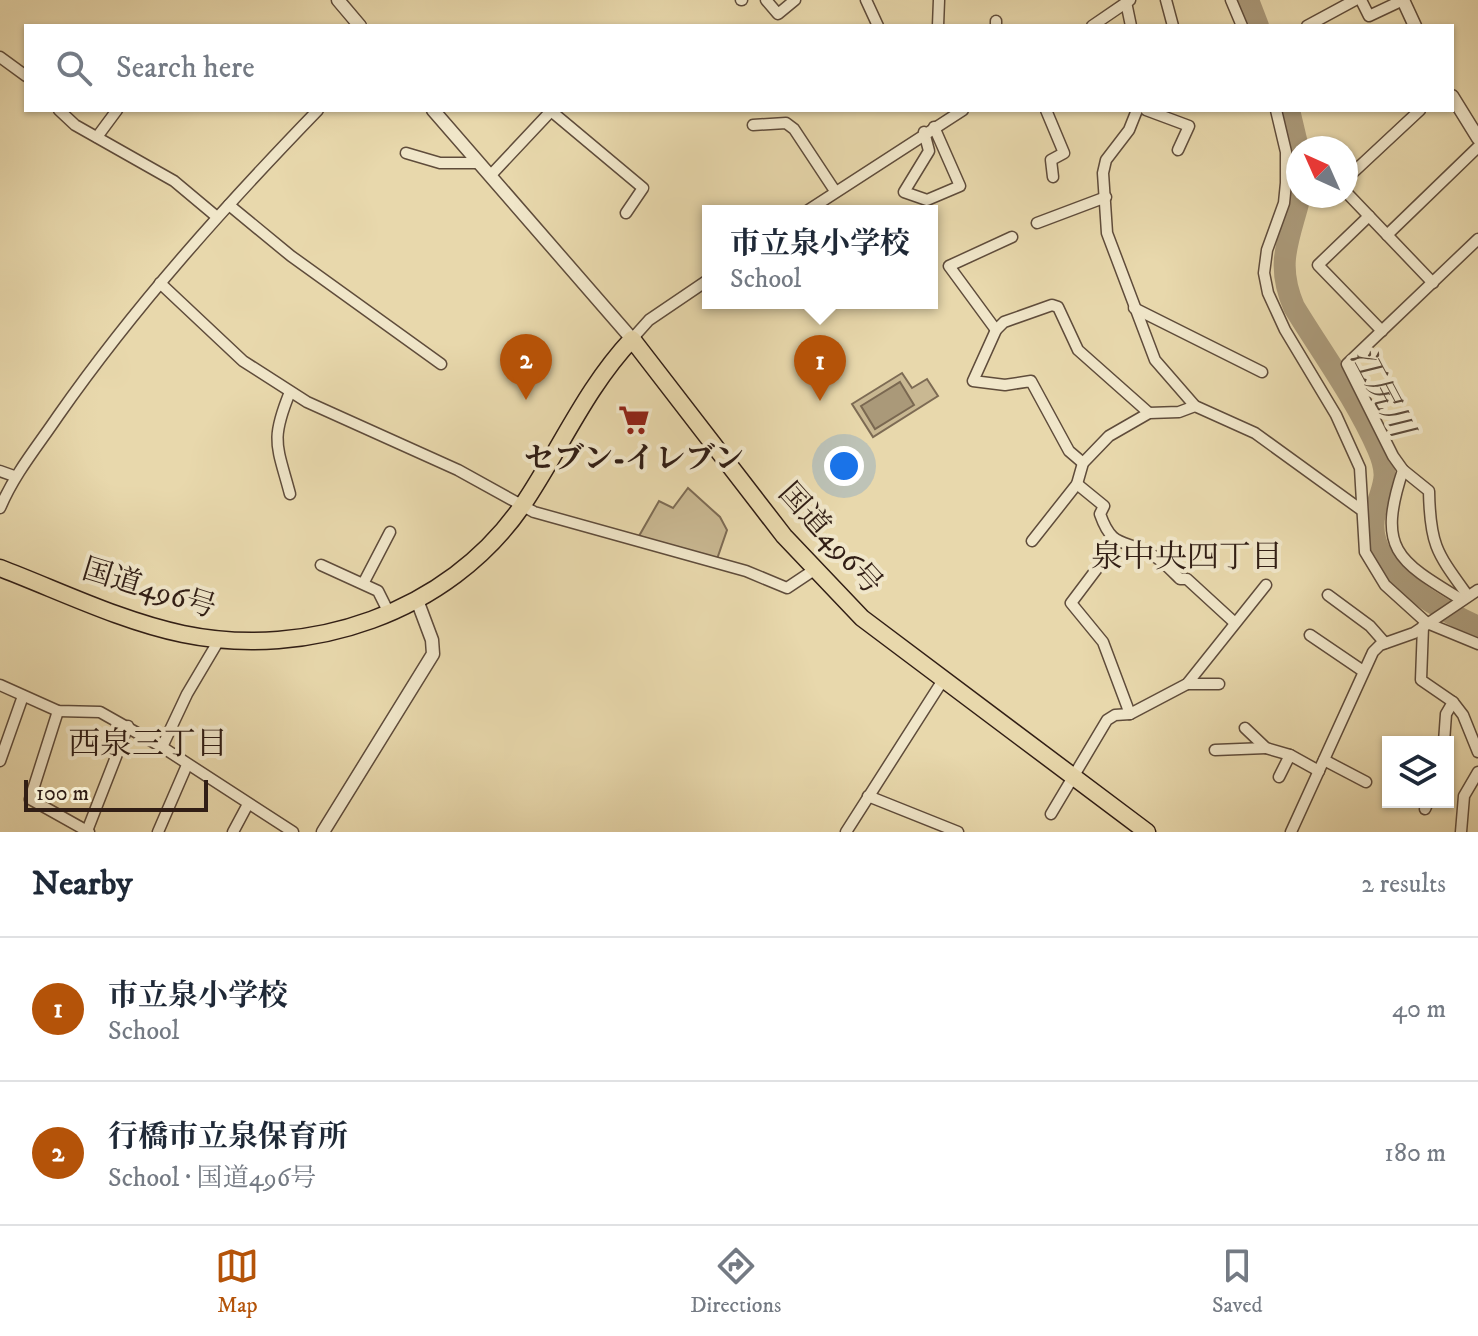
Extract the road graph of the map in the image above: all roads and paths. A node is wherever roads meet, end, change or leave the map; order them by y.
1 (338, 0) edge
2 (766, 0) edge
3 (795, 0) edge
4 (866, 0) edge
5 (939, 0) edge
6 (1166, 0) edge
7 (1231, 0) edge
8 (1355, 0) edge
9 (1361, 0) edge
10 (1403, 0) edge
11 (1128, 1) edge
12 (358, 24) edge
13 (877, 24) edge
14 (938, 24) edge
15 (1095, 24) edge
16 (1131, 24) edge
17 (1172, 24) edge
18 (1241, 24) edge
19 (1311, 24) edge
20 (1414, 24) edge
21 (0, 57) edge
22 (24, 75) edge
23 (1454, 99) edge
24 (61, 112) edge
25 (116, 112) edge
26 (316, 112) edge
27 (435, 112) edge
28 (550, 112) edge
29 (554, 112) edge
30 (778, 112) edge
31 (956, 112) edge
32 (1047, 112) edge
33 (1136, 112) edge
34 (1151, 112) edge
35 (1276, 112) edge
36 (1418, 112) edge
37 (774, 124) junction
38 (753, 125) dead end
39 (929, 130) junction
40 (97, 137) junction
41 (1478, 138) edge
42 (1478, 147) edge
43 (1178, 150) dead end
44 (406, 153) dead end
45 (479, 163) junction
46 (1358, 168) edge
47 (490, 176) junction
48 (1053, 177) dead end
49 (835, 191) junction
50 (1106, 197) junction
51 (229, 205) junction
52 (815, 205) edge
53 (1358, 205) edge
54 (626, 213) dead end
55 (1369, 216) junction
56 (217, 217) junction
57 (1037, 223) dead end
58 (1387, 235) junction
59 (1012, 237) dead end
60 (1478, 239) edge
61 (160, 283) junction
62 (1433, 283) junction
63 (702, 284) edge
64 (1134, 308) junction
65 (996, 330) junction
66 (1382, 331) junction
67 (632, 339) junction
68 (441, 364) dead end
69 (1262, 372) dead end
70 (290, 392) junction
71 (1195, 406) junction
72 (1149, 413) junction
73 (1083, 463) junction
74 (1403, 470) junction
75 (0, 471) edge
76 (14, 476) junction
77 (1077, 484) junction
78 (290, 494) dead end
79 (521, 506) junction
80 (0, 508) edge
81 (1360, 509) junction
82 (390, 532) dead end
83 (1032, 541) dead end
84 (1117, 542) junction
85 (321, 565) dead end
86 (0, 568) edge
87 (814, 570) junction
88 (364, 582) junction
89 (1266, 585) dead end
90 (1328, 595) dead end
91 (1469, 596) edge
92 (417, 600) junction
93 (389, 613) junction
94 (1235, 623) junction
95 (1425, 624) junction
96 (1310, 635) dead end
97 (219, 640) junction
98 (1385, 643) junction
99 (1478, 644) edge
100 (1363, 671) junction
101 (943, 680) junction
102 (1187, 684) junction
103 (1219, 684) dead end
104 (0, 685) edge
105 (23, 696) junction
106 (1453, 702) junction
107 (58, 711) junction
108 (1130, 714) junction
109 (128, 726) junction
110 (1245, 728) dead end
111 (1444, 736) edge
112 (162, 747) junction
113 (1266, 748) junction
114 (1215, 750) dead end
115 (1478, 752) edge
116 (1290, 755) junction
117 (0, 761) edge
118 (187, 765) junction
119 (1322, 766) junction
120 (1478, 772) edge
121 (1071, 775) junction
122 (1279, 777) dead end
123 (1366, 782) dead end
124 (868, 796) junction
125 (248, 804) junction
126 (1051, 814) dead end
127 (88, 832) edge
128 (158, 832) edge
129 (233, 832) edge
130 (293, 832) edge
131 (323, 832) edge
132 (846, 832) edge
133 (958, 832) edge
134 (1147, 832) edge
135 (1291, 832) edge
136 (1461, 832) edge

1 - 12 street
2 - 3 street
4 - 13 street
5 - 14 street
6 - 17 street
7 - 18 street
8 - 19 street
9 - 10 street
10 - 20 street
11 - 15 street
11 - 16 street
21 - 22 street
23 - 41 street
24 - 40 street
25 - 40 street
26 - 51 street
27 - 45 street
28 - 47 street
29 - 54 street
30 - 37 street
31 - 39 street
32 - 48 street
33 - 50 street
34 - 43 street
35 - 81 street
36 - 46 street
37 - 38 street
37 - 49 street
39 - 39 street
39 - 49 street
40 - 56 street
42 - 58 street
44 - 45 street
45 - 47 street
47 - 67 street
49 - 52 street
50 - 57 street
50 - 64 street
51 - 56 street
51 - 68 street
53 - 55 street
55 - 58 street
55 - 66 street
56 - 61 street
58 - 62 street
59 - 65 street
60 - 62 street
61 - 70 street
61 - 76 street
62 - 66 street
63 - 67 street
64 - 69 street
64 - 71 street
65 - 72 street
65 - 73 street
66 - 74 street
67 - 79 highway, 国道496号
67 - 87 highway, 国道496号
70 - 78 street
70 - 79 street
71 - 72 street
71 - 81 street
72 - 73 street
73 - 77 street
74 - 91 street
74 - 91 street
75 - 76 street
76 - 80 street
77 - 83 street
77 - 84 street
79 - 87 street
79 - 92 highway, 国道496号
81 - 95 street
82 - 88 street
84 - 94 street
84 - 108 street
85 - 88 street
86 - 97 highway, 国道496号
87 - 101 highway, 国道496号
88 - 93 street
89 - 94 street
90 - 98 street
91 - 95 street
92 - 93 highway, 国道496号
92 - 131 street
93 - 97 highway, 国道496号
94 - 102 street
95 - 98 street
95 - 99 street
95 - 106 street
96 - 100 street
97 - 112 street
98 - 100 street
100 - 119 street
101 - 121 highway, 国道496号
101 - 124 street
102 - 103 street
102 - 108 street
104 - 105 street
105 - 107 street
105 - 117 street
106 - 111 street
106 - 115 street
107 - 109 street
107 - 127 street
108 - 121 street
109 - 112 street
109 - 127 street
110 - 113 street
112 - 118 street
113 - 114 street
113 - 116 street
116 - 119 street
116 - 122 street
118 - 125 street
118 - 128 street
119 - 123 street
119 - 135 street
120 - 136 street
121 - 126 street
121 - 134 highway, 国道496号
124 - 132 street
124 - 133 street
125 - 129 street
125 - 130 street

